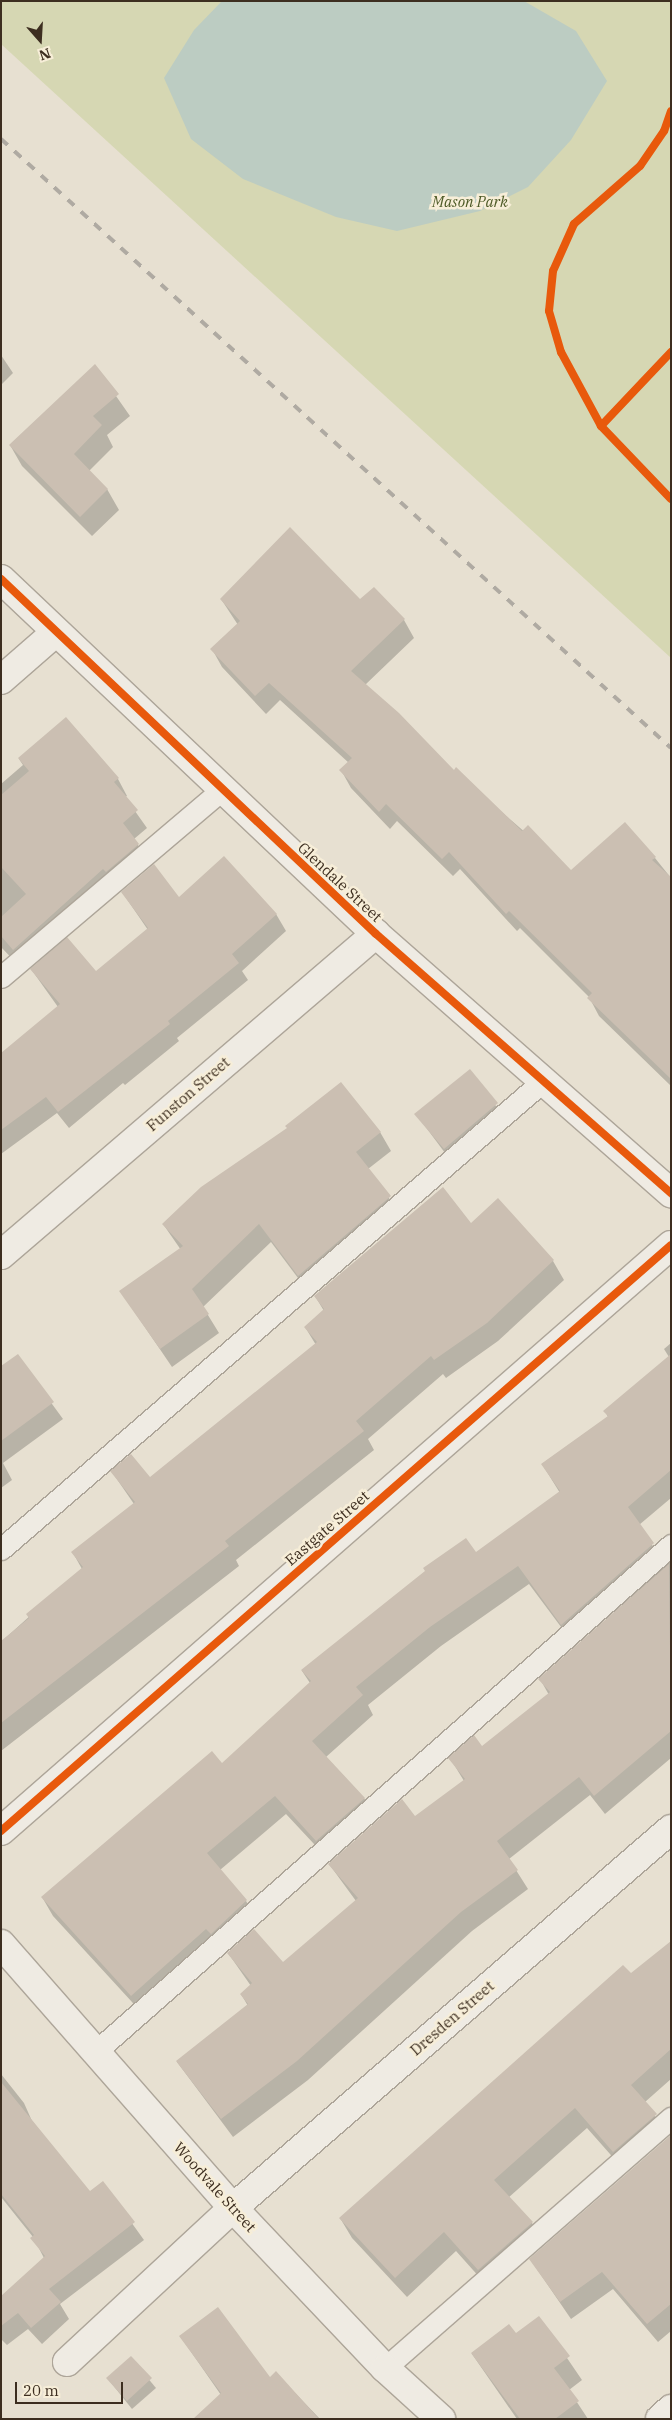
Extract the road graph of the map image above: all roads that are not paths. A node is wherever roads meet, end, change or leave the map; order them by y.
1 (1, 579) edge
2 (56, 632) junction
3 (1, 680) edge
4 (223, 790) junction
5 (376, 934) junction
6 (1, 977) edge
7 (543, 1081) junction
8 (671, 1193) edge
9 (671, 1245) edge
10 (1, 1255) edge
11 (671, 1545) edge
12 (1, 1550) edge
13 (671, 1829) edge
14 (1, 1831) edge
15 (1, 1944) edge
16 (94, 2054) junction
17 (671, 2118) edge
18 (233, 2208) junction
19 (67, 2362) dead end
20 (385, 2368) junction
21 (671, 2409) edge
22 (441, 2419) edge
23 (660, 2419) edge

1 - 2 street, Glendale Street
2 - 3 street
2 - 4 street, Glendale Street
4 - 5 street, Glendale Street
4 - 6 lane
5 - 7 street, Glendale Street
5 - 10 street, Funston Street
7 - 8 street, Glendale Street
7 - 12 lane
9 - 14 street, Eastgate Street
11 - 16 lane
13 - 18 street, Dresden Street
15 - 16 street, Woodvale Street
16 - 18 street, Woodvale Street
17 - 20 lane
18 - 19 street, Dresden Street
18 - 20 street, Woodvale Street
20 - 22 street, Woodvale Street
21 - 23 street

